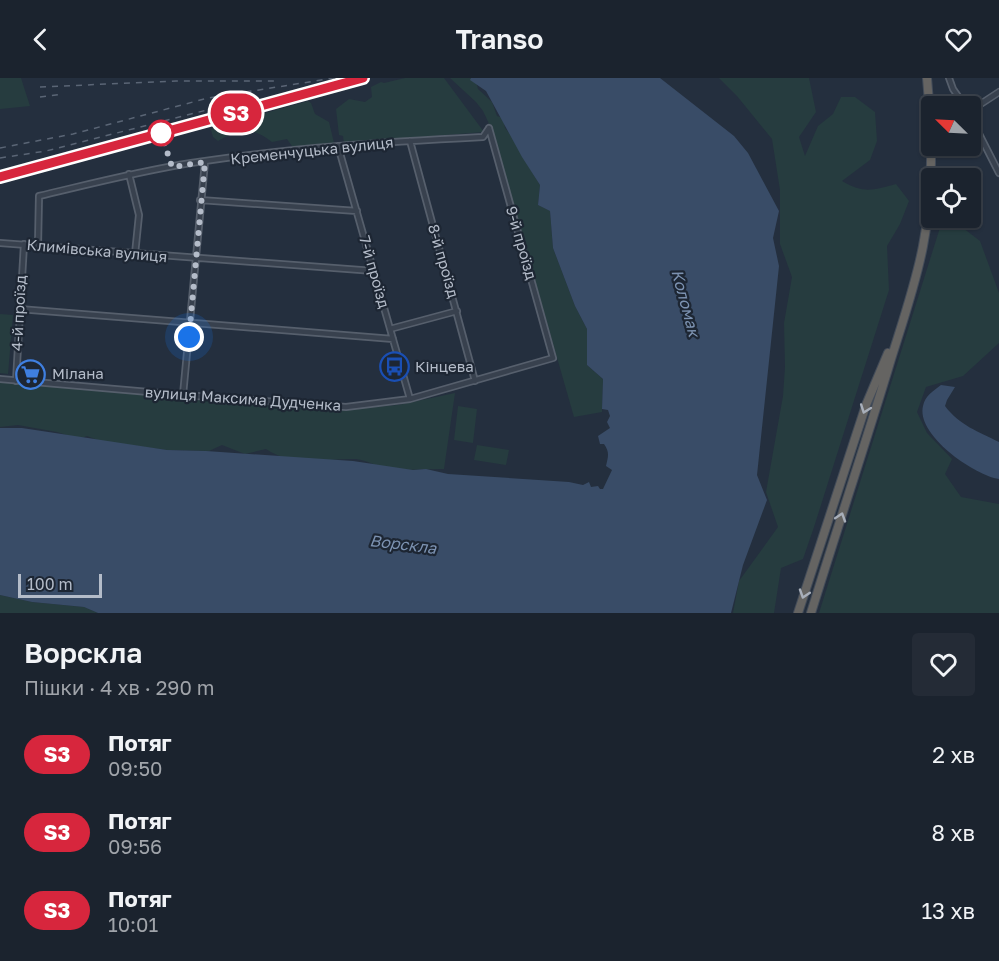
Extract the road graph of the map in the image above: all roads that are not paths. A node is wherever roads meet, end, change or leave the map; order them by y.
1 (927, 78) edge
2 (949, 78) edge
3 (999, 92) edge
4 (928, 96) edge
5 (958, 96) edge
6 (981, 104) edge
7 (489, 128) joint
8 (981, 138) edge
9 (410, 141) junction
10 (339, 146) junction
11 (931, 156) edge
12 (205, 162) junction
13 (999, 173) edge
14 (129, 174) junction
15 (200, 200) junction
16 (357, 211) junction
17 (0, 243) edge
18 (24, 244) junction
19 (38, 245) junction
20 (135, 254) junction
21 (196, 259) junction
22 (374, 271) junction
23 (19, 309) junction
24 (457, 311) junction
25 (904, 316) junction
26 (190, 323) junction
27 (390, 329) junction
28 (393, 339) junction
29 (553, 358) joint
30 (0, 379) edge
31 (16, 381) junction
32 (475, 381) junction
33 (183, 395) junction
34 (410, 399) junction
35 (798, 613) edge
36 (811, 613) edge

1 - 4 highway
2 - 5 street
3 - 6 street
7 - 9 street, Кременчуцька вулиця
7 - 29 street, 9-й проїзд
8 - 13 street
9 - 10 street, Кременчуцька вулиця
9 - 24 street, 8-й проїзд
10 - 12 street, Кременчуцька вулиця
10 - 16 street, 7-й проїзд
11 - 25 highway
12 - 14 street, Кременчуцька вулиця
12 - 15 street
14 - 19 street, Кременчуцька вулиця
14 - 20 street
15 - 16 street
15 - 21 street
16 - 22 street, 7-й проїзд
17 - 18 street, Климівська вулиця
18 - 19 street, Климівська вулиця
18 - 23 street, 4-й проїзд
19 - 20 street, Климівська вулиця
20 - 21 street, Климівська вулиця
21 - 22 street, Климівська вулиця
21 - 26 street
22 - 27 street, 7-й проїзд
23 - 26 street
23 - 31 street, 4-й проїзд
24 - 27 street
24 - 32 street, 8-й проїзд
25 -> 35 highway
36 -> 25 highway
26 - 28 street
26 - 33 street
27 - 28 street, 7-й проїзд
28 - 34 street, 7-й проїзд
29 - 32 street, вулиця Максима Дудченка
30 - 31 street, вулиця Максима Дудченка
31 - 33 street, вулиця Максима Дудченка
32 - 34 street, вулиця Максима Дудченка
33 - 34 street, вулиця Максима Дудченка

